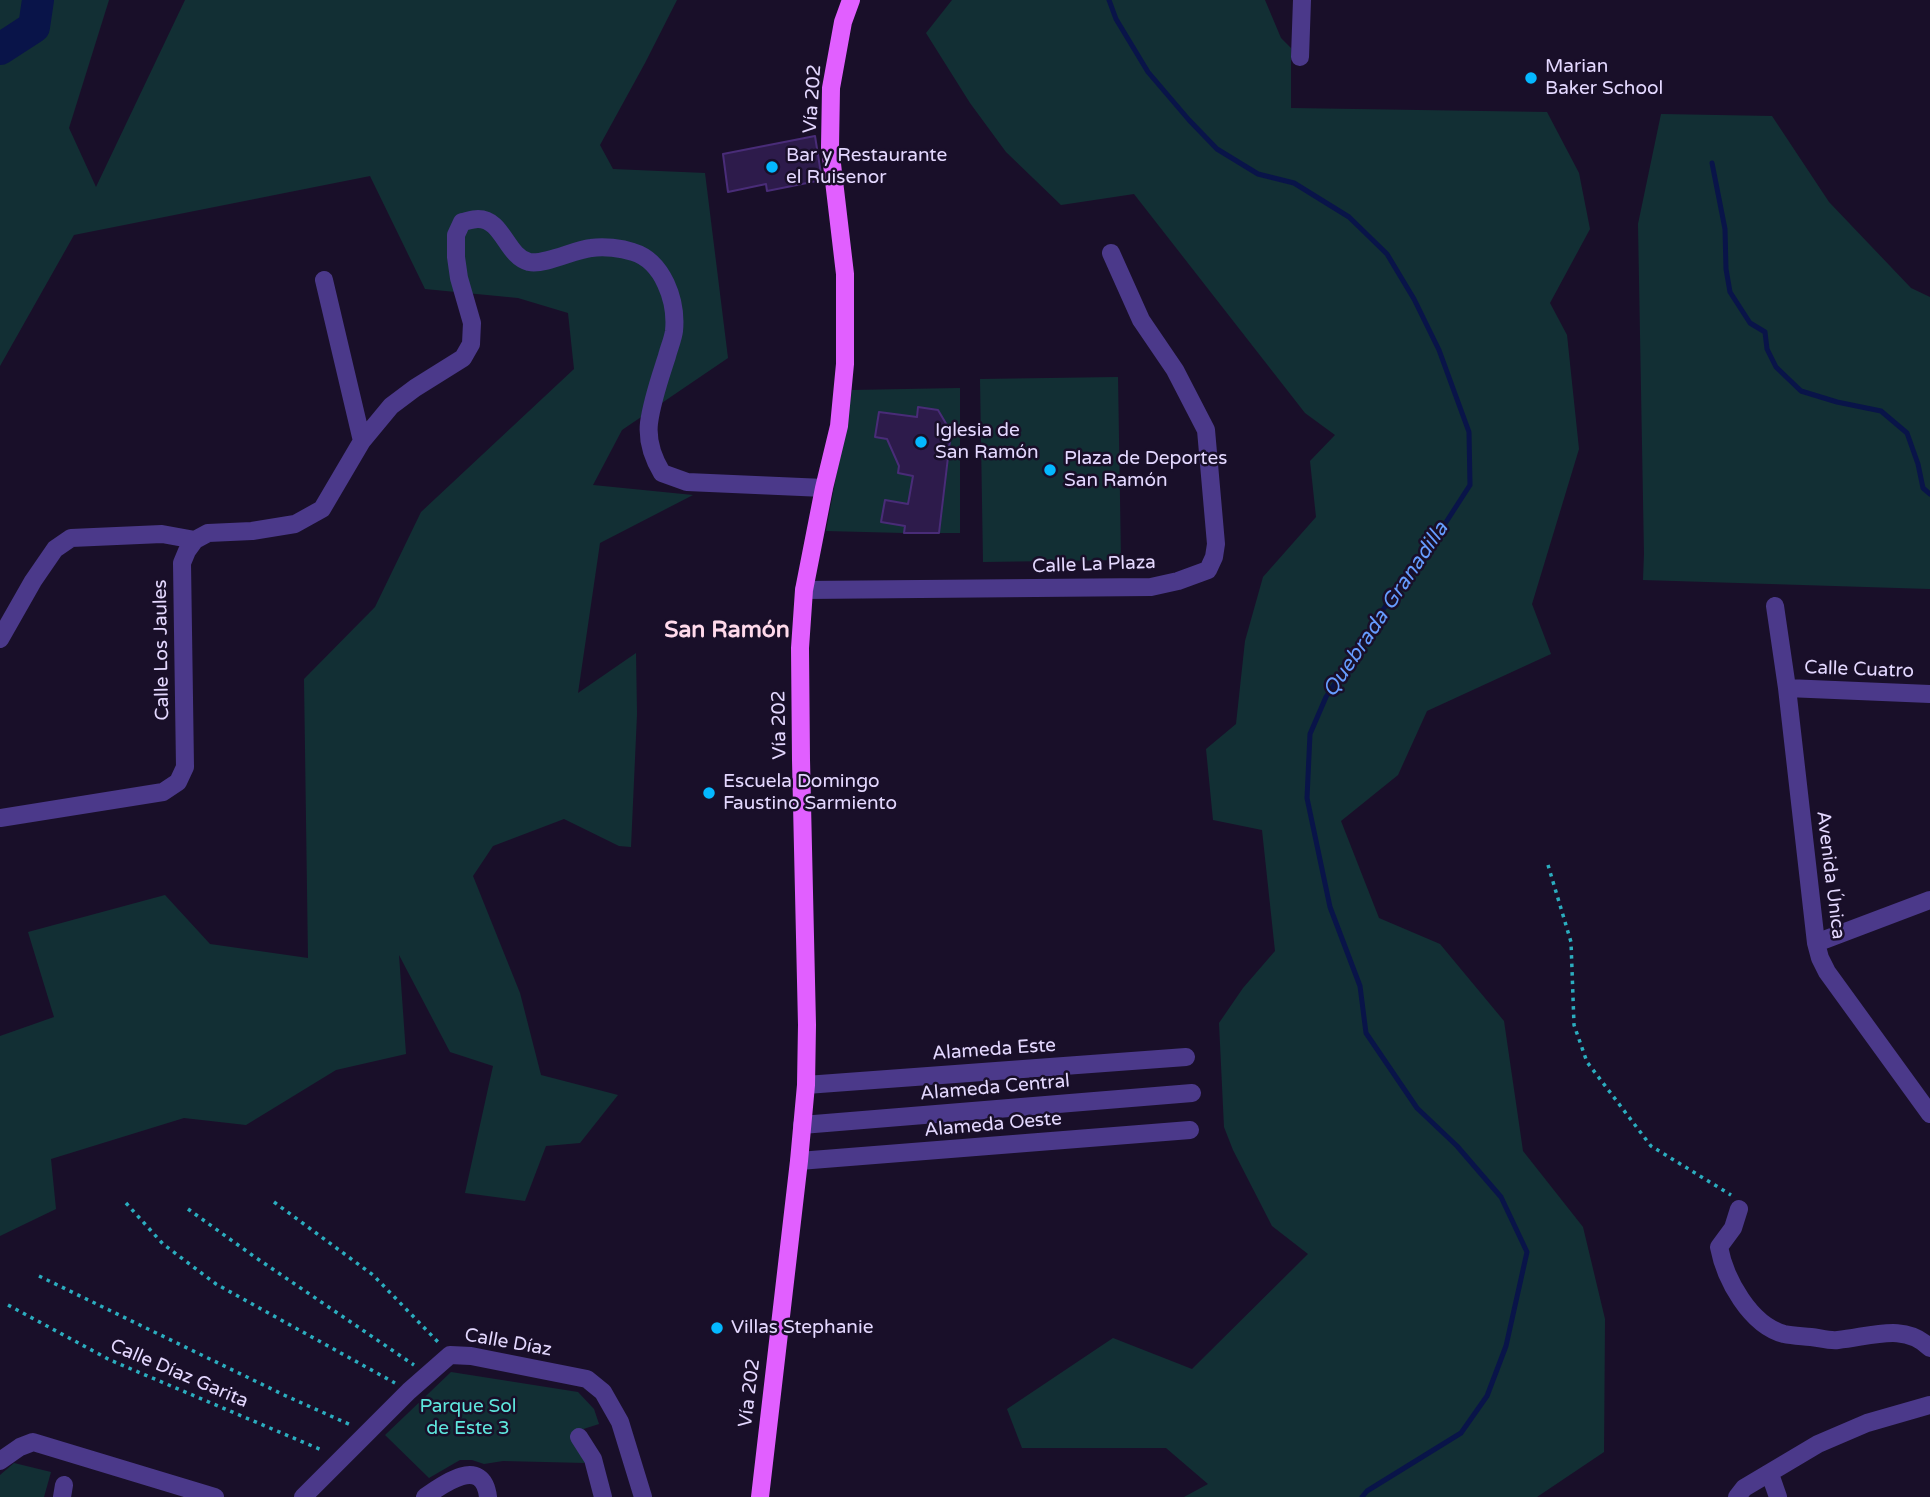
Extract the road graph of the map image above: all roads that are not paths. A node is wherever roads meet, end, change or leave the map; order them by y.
1 (851, 0) edge
2 (1302, 0) edge
3 (1300, 57) dead end
4 (1111, 253) dead end
5 (324, 280) dead end
6 (362, 441) junction
7 (824, 488) junction
8 (195, 540) junction
9 (804, 590) junction
10 (1775, 606) dead end
11 (0, 639) edge
12 (1787, 688) junction
13 (1930, 694) edge
14 (0, 817) edge
15 (1930, 900) edge
16 (1816, 943) junction
17 (1186, 1057) dead end
18 (806, 1085) junction
19 (1192, 1093) dead end
20 (1930, 1114) edge
21 (802, 1125) junction
22 (1190, 1130) dead end
23 (799, 1161) junction
24 (1739, 1209) road end
25 (1930, 1348) edge
26 (1930, 1405) edge
27 (579, 1437) dead end
28 (0, 1461) edge
29 (1770, 1474) junction
30 (215, 1497) edge
31 (303, 1497) edge
32 (425, 1497) edge
33 (488, 1497) edge
34 (603, 1497) edge
35 (643, 1497) edge
36 (760, 1497) edge
37 (1737, 1497) edge
38 (1778, 1497) edge

1 - 7 main road, Vía 202
2 - 3 street
4 - 9 street, Calle La Plaza
5 - 6 street
6 - 7 street
6 - 8 street
7 - 9 main road, Vía 202
8 - 11 street
8 - 14 street, Calle Los Jaules
9 - 18 main road, Vía 202
10 - 12 street, Avenida Única
12 - 13 street, Calle Cuatro
12 - 16 street, Avenida Única
15 - 16 street
16 - 20 street, Avenida Única
17 - 18 street, Alameda Este
18 - 21 main road, Vía 202
19 - 21 street, Alameda Central
21 - 23 main road, Vía 202
22 - 23 street, Alameda Oeste
23 - 36 main road, Vía 202
24 - 25 street
26 - 29 street
27 - 34 street
28 - 30 street
29 - 37 street
29 - 38 street
31 - 35 street, Calle Díaz
32 - 33 street

